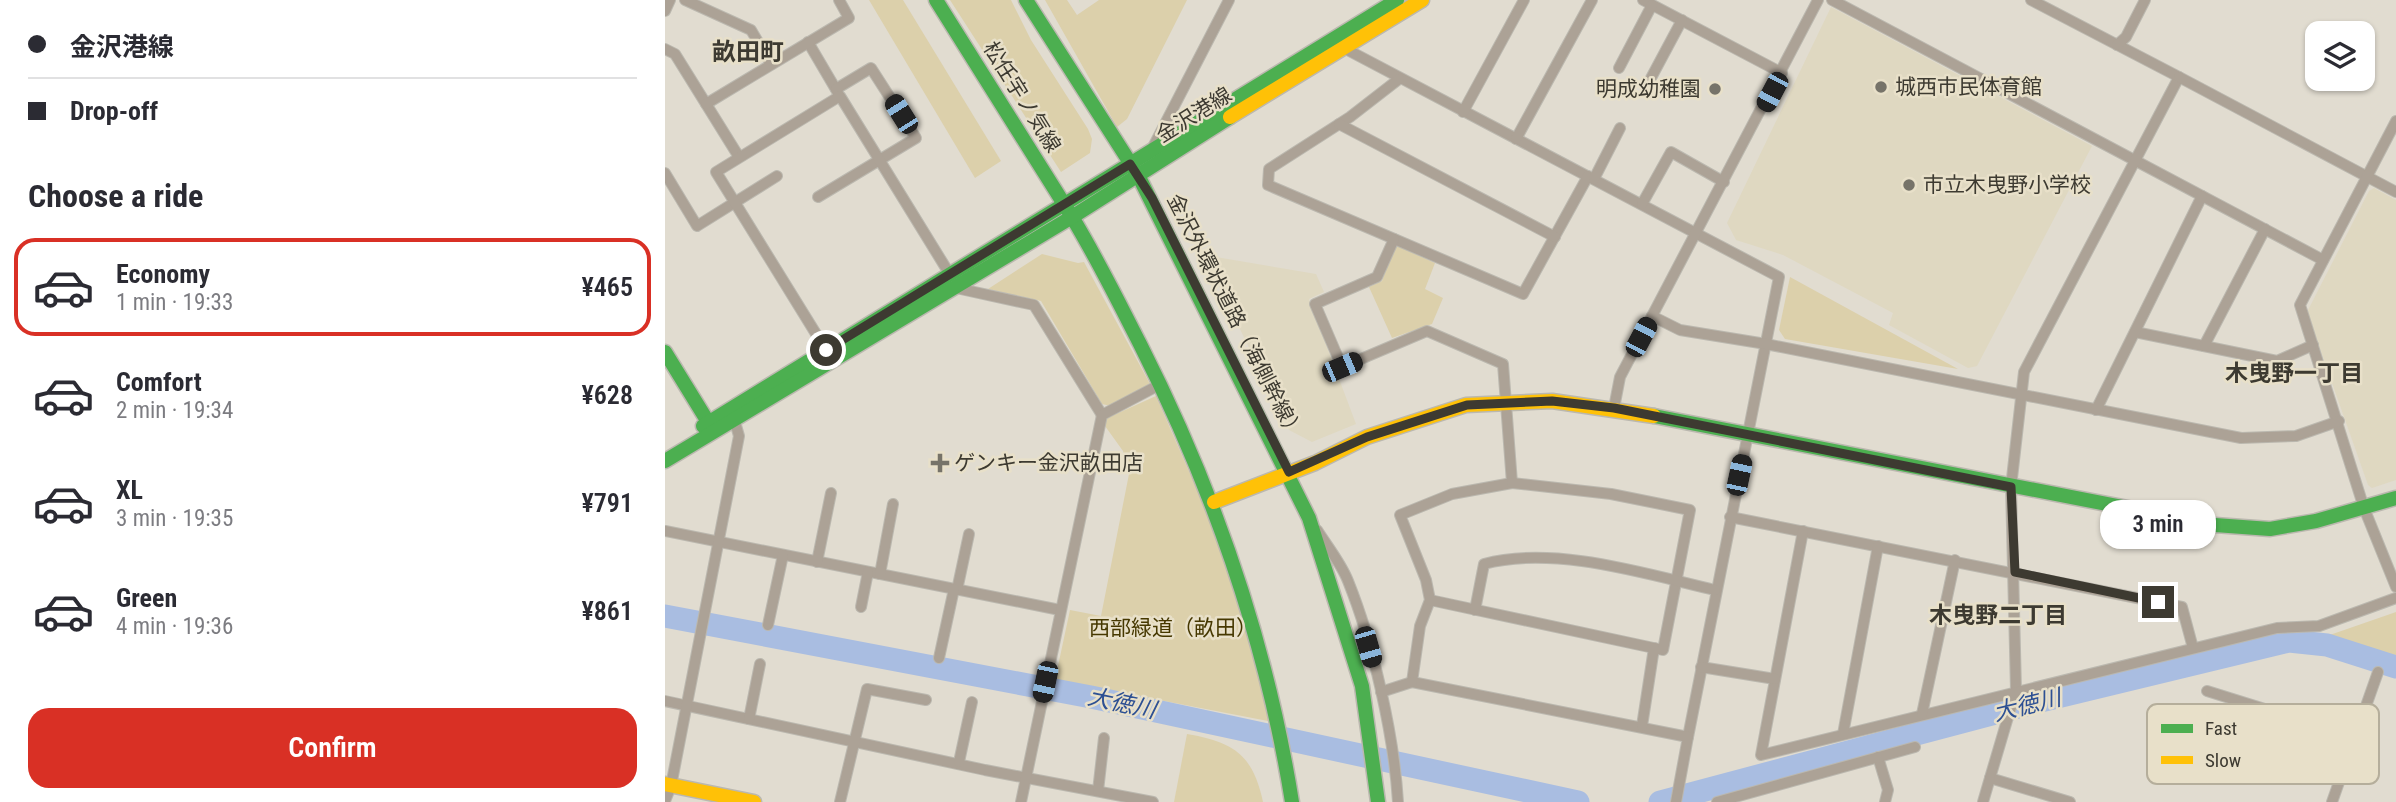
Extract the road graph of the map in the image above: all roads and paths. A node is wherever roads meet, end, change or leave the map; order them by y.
1 (670, 0) edge
2 (685, 0) edge
3 (839, 0) edge
4 (936, 0) edge
5 (1026, 0) edge
6 (1229, 0) edge
7 (1397, 0) edge
8 (1422, 0) edge
9 (1524, 0) edge
10 (1592, 0) edge
11 (1818, 0) edge
12 (1832, 0) edge
13 (2031, 0) edge
14 (2145, 0) edge
15 (1647, 2) edge
16 (2045, 3) edge
17 (665, 11) edge
18 (1682, 20) junction
19 (808, 42) junction
20 (1338, 42) junction
21 (2117, 45) junction
22 (665, 50) edge
23 (771, 64) junction
24 (1619, 68) dead end
25 (1782, 73) junction
26 (2179, 77) junction
27 (1651, 78) dead end
28 (1399, 79) junction
29 (838, 93) junction
30 (706, 104) junction
31 (1463, 112) junction
32 (2396, 121) edge
33 (1339, 124) junction
34 (1620, 128) dead end
35 (1516, 139) junction
36 (1149, 153) junction
37 (739, 157) junction
38 (879, 160) junction
39 (2134, 160) junction
40 (1134, 169) junction
41 (665, 173) edge
42 (2367, 175) junction
43 (777, 176) dead end
44 (1591, 177) junction
45 (1724, 182) junction
46 (2396, 192) edge
47 (2202, 196) junction
48 (818, 197) dead end
49 (736, 202) junction
50 (1064, 204) junction
51 (1642, 204) junction
52 (1072, 217) junction
53 (2265, 229) junction
54 (1697, 233) junction
55 (1555, 237) junction
56 (1394, 239) junction
57 (2323, 260) junction
58 (949, 273) junction
59 (955, 287) junction
60 (1652, 316) junction
61 (2135, 332) junction
62 (1766, 344) junction
63 (2313, 345) junction
64 (2204, 346) junction
65 (826, 350) junction
66 (665, 352) edge
67 (1161, 384) junction
68 (2020, 396) junction
69 (1506, 401) junction
70 (1614, 408) junction
71 (2096, 410) junction
72 (733, 414) junction
73 (1102, 415) junction
74 (2339, 421) junction
75 (711, 427) junction
76 (1748, 433) junction
77 (665, 449) edge
78 (665, 461) edge
79 (1289, 472) junction
80 (1512, 484) junction
81 (2011, 487) junction
82 (831, 493) dead end
83 (2396, 498) edge
84 (1214, 502) junction
85 (893, 504) dead end
86 (2364, 508) junction
87 (1730, 517) junction
88 (1309, 518) junction
89 (665, 531) edge
90 (1803, 531) junction
91 (969, 534) dead end
92 (719, 542) junction
93 (1878, 546) junction
94 (783, 555) junction
95 (1955, 561) junction
96 (817, 562) junction
97 (868, 572) junction
98 (2015, 572) junction
99 (880, 574) junction
100 (1678, 581) junction
101 (2396, 587) edge
102 (955, 589) junction
103 (1715, 590) junction
104 (2396, 598) edge
105 (1430, 600) junction
106 (861, 607) dead end
107 (1060, 610) junction
108 (1475, 611) junction
109 (768, 625) dead end
110 (1654, 648) junction
111 (2193, 648) junction
112 (940, 658) dead end
113 (760, 664) dead end
114 (1701, 667) junction
115 (2378, 672) dead end
116 (1775, 679) junction
117 (1412, 682) junction
118 (2207, 691) dead end
119 (1381, 692) junction
120 (2015, 695) junction
121 (926, 700) dead end
122 (665, 701) edge
123 (972, 702) dead end
124 (2249, 704) edge
125 (2367, 704) edge
126 (685, 705) junction
127 (1922, 714) junction
128 (749, 719) junction
129 (1642, 726) junction
130 (1843, 734) junction
131 (1688, 737) junction
132 (1104, 738) dead end
133 (855, 741) junction
134 (1915, 747) dead end
135 (1878, 757) junction
136 (959, 762) junction
137 (1025, 777) junction
138 (1990, 778) junction
139 (2338, 784) edge
140 (668, 785) edge
141 (1098, 791) junction
142 (665, 801) edge
143 (754, 802) edge
144 (840, 802) edge
145 (1021, 802) edge
146 (1153, 802) edge
147 (1292, 802) edge
148 (1378, 802) edge
149 (1398, 802) edge
150 (1676, 802) edge
151 (1717, 802) edge
152 (1885, 802) edge
153 (1983, 802) edge
154 (2070, 802) edge
155 (2332, 802) edge

1 - 17 street
2 - 23 street
3 - 19 street
4 - 50 street, 松任宇ノ気線
5 - 40 street
6 - 36 street
7 - 20 street, 金沢港線
8 - 20 street, 金沢港線
9 - 31 street
10 - 35 street
11 - 25 street
12 - 39 street
13 - 16 street
14 - 21 street
15 - 18 street
15 - 24 street
16 - 21 street
18 - 25 street
18 - 27 street
19 - 23 street
19 - 29 street
20 - 28 street
20 - 36 street, 金沢港線
20 - 40 street, 金沢港線
21 - 26 street
22 - 30 street
23 - 30 street
25 - 45 street
26 - 39 street
26 - 42 street
28 - 31 street
28 - 33 street
29 - 37 street
29 - 38 street
29 - 38 street
30 - 37 street
31 - 35 street
32 - 42 street
33 - 55 street
33 - 56 street
34 - 44 street
35 - 44 street
36 - 40 street, 金沢港線
37 - 49 street
38 - 48 street
38 - 58 street
39 - 47 street
39 - 68 street
40 - 50 street, 金沢港線
40 - 52 street, 金沢港線
40 - 79 street, 金沢外環状道路（海側幹線）
41 - 49 street
42 - 46 street
42 - 57 street
43 - 49 street
44 - 51 street
44 - 55 street
45 - 51 street
45 - 54 street
47 - 53 street
47 - 61 street
49 - 65 street
50 - 52 street, 松任宇ノ気線
50 - 58 street, 金沢港線
51 - 54 street
52 - 59 street, 金沢港線
52 - 67 street
53 - 57 street
53 - 64 street
54 - 60 street
54 - 62 street
55 - 56 street
56 - 69 street
57 - 63 street
58 - 65 street, 金沢港線
59 - 72 street, 金沢港線
59 - 73 street
60 - 62 street
60 - 70 street
61 - 64 street
61 - 71 street
62 - 68 street
62 - 76 street
63 - 64 street
63 - 74 street
65 - 72 street, 金沢港線
66 - 75 street
67 - 73 street
67 - 84 street
68 - 71 street
68 - 81 street
69 - 70 street
69 - 79 street
69 - 80 street
70 - 76 street
71 - 74 street
72 - 75 street, 金沢港線
72 - 92 street
73 - 107 street
74 - 86 street
75 - 77 street, 金沢港線
75 - 78 street, 金沢港線
76 - 81 street
76 - 87 street
79 - 84 street
79 - 88 street, 金沢外環状道路（海側幹線）
80 - 100 street
80 - 105 street
81 - 86 street
81 - 98 street
82 - 96 street
83 - 86 street
84 - 147 street
85 - 99 street
86 - 101 street
87 - 90 street
87 - 103 street
88 - 119 street
88 - 148 street, 金沢外環状道路（海側幹線）
89 - 92 street
90 - 93 street
90 - 116 street
91 - 102 street
92 - 94 street
92 - 126 street
93 - 95 street
93 - 130 street
94 - 96 street
94 - 109 street
95 - 98 street
95 - 127 street
96 - 97 street
97 - 99 street
97 - 106 street
98 - 111 street
98 - 120 street
99 - 102 street
100 - 103 street
100 - 108 street
100 - 110 street
102 - 107 street
102 - 112 street
103 - 114 street
104 - 111 street
105 - 108 street
105 - 117 street
107 - 137 street
108 - 110 street
110 - 129 street
111 - 120 street
113 - 128 street
114 - 116 street
114 - 131 street
115 - 125 street
116 - 130 street
117 - 119 street
117 - 129 street
118 - 124 street
119 - 149 street
120 - 127 street
120 - 138 street
121 - 133 street
122 - 126 street
123 - 136 street
126 - 128 street
126 - 140 street
127 - 130 street
128 - 133 street
129 - 131 street
131 - 150 street
132 - 141 street
133 - 136 street
133 - 144 street
134 - 135 street
135 - 151 street
135 - 152 street
136 - 137 street
137 - 141 street
137 - 145 street
138 - 153 street
138 - 154 street
139 - 155 street
140 - 142 street
140 - 143 street
141 - 146 street

